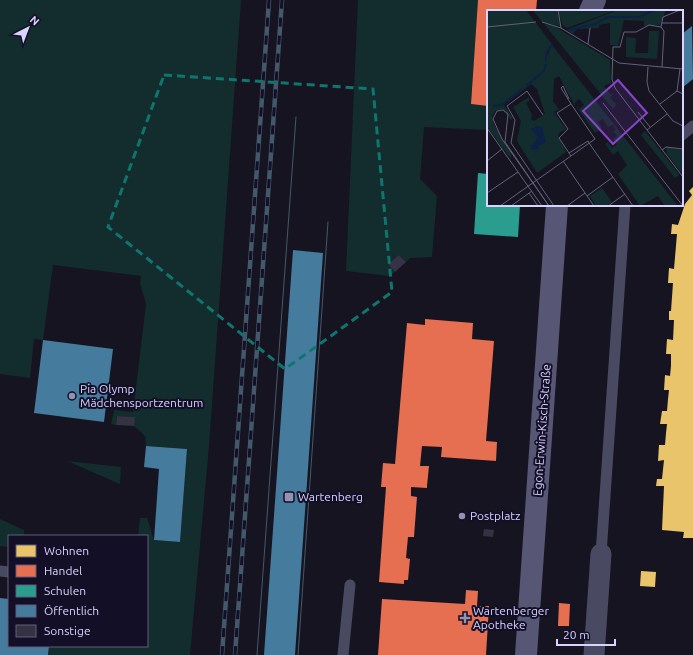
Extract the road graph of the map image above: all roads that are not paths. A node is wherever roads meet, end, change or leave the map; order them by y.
1 (595, 0) edge
2 (590, 10) edge
3 (693, 126) edge
4 (683, 134) edge
5 (557, 206) edge
6 (625, 206) edge
7 (602, 554) joint
8 (350, 586) dead end
9 (343, 655) edge
10 (526, 655) edge
11 (594, 655) edge

1 - 2 street
3 - 4 lane
5 - 10 street, Egon-Erwin-Kisch-Straße
6 - 7 lane
7 - 11 street
8 - 9 lane

